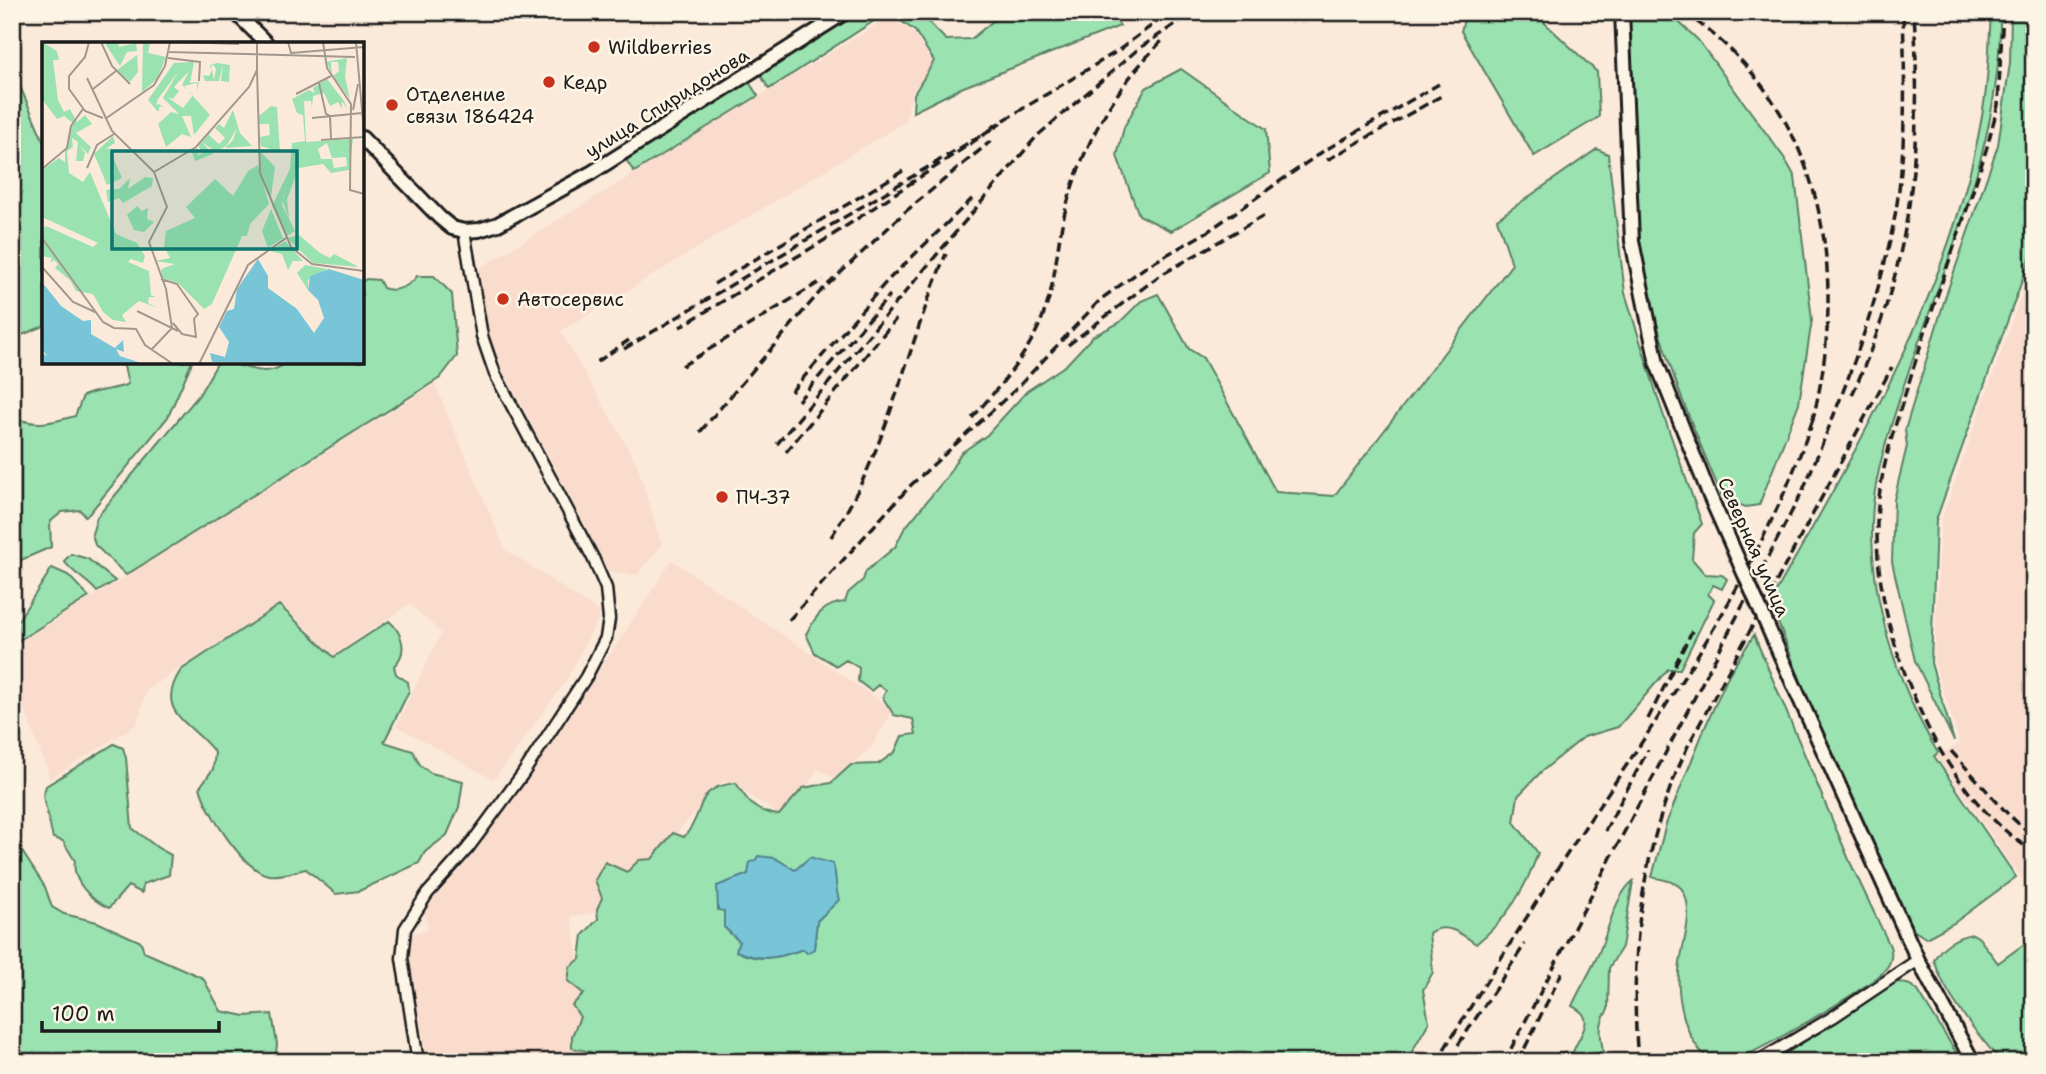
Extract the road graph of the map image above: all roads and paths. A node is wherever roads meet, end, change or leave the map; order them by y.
1 (235, 12) edge
2 (846, 12) edge
3 (1622, 12) edge
4 (265, 42) edge
5 (364, 140) edge
6 (464, 231) junction
7 (1919, 960) junction
8 (418, 1062) edge
9 (1757, 1062) edge
10 (1973, 1062) edge

1 - 4 street
2 - 6 street, улица Спиридонова
3 - 7 street, Северная улица, bridge
5 - 6 street
6 - 8 street
7 - 9 street
7 - 10 street, Северная улица

